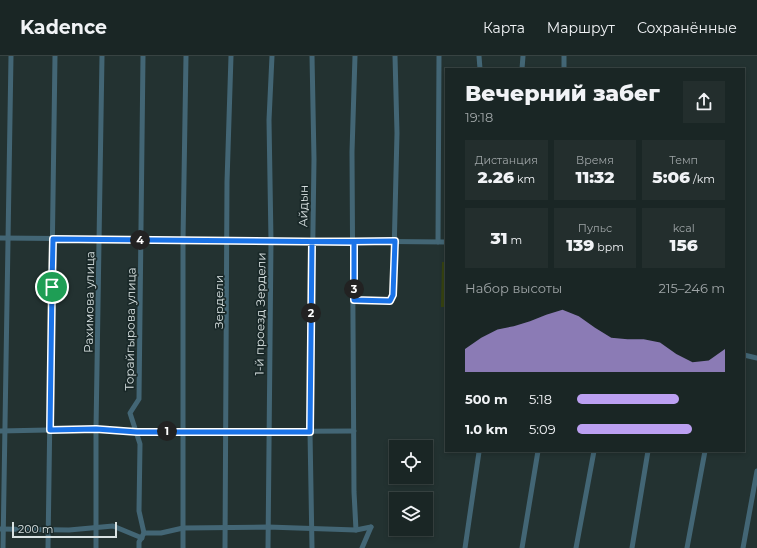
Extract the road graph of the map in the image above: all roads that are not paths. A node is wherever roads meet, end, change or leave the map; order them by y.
1 (11, 56) edge
2 (55, 56) edge
3 (102, 56) edge
4 (143, 56) edge
5 (186, 56) edge
6 (231, 56) edge
7 (272, 56) edge
8 (312, 56) edge
9 (355, 56) edge
10 (396, 56) edge
11 (439, 56) edge
12 (479, 56) edge
13 (523, 56) edge
14 (564, 56) edge
15 (480, 68) edge
16 (522, 68) edge
17 (564, 68) edge
18 (0, 238) edge
19 (8, 238) junction
20 (53, 239) junction
21 (100, 240) junction
22 (141, 240) junction
23 (183, 240) junction
24 (228, 240) junction
25 (271, 241) junction
26 (395, 241) junction
27 (312, 242) junction
28 (354, 242) junction
29 (438, 242) junction
30 (445, 242) edge
31 (354, 300) junction
32 (745, 355) edge
33 (757, 358) edge
34 (96, 429) junction
35 (50, 430) junction
36 (2, 431) edge
37 (184, 431) junction
38 (226, 431) junction
39 (269, 431) junction
40 (354, 431) junction
41 (137, 432) junction
42 (310, 432) junction
43 (479, 452) dead end
44 (538, 452) edge
45 (594, 452) edge
46 (648, 452) edge
47 (705, 452) edge
48 (757, 471) edge
49 (268, 527) junction
50 (183, 528) junction
51 (226, 528) junction
52 (2, 529) edge
53 (49, 529) junction
54 (97, 529) junction
55 (312, 529) junction
56 (356, 530) junction
57 (143, 535) junction
58 (3, 548) edge
59 (48, 548) edge
60 (96, 548) edge
61 (139, 548) edge
62 (183, 548) edge
63 (225, 548) edge
64 (268, 548) edge
65 (312, 548) edge
66 (362, 548) edge
67 (465, 548) edge
68 (522, 548) edge
69 (576, 548) edge
70 (632, 548) edge
71 (687, 548) edge
72 (743, 548) edge

1 - 19 street
2 - 20 street
3 - 21 street, Рахимова улица
4 - 22 street, Торайгырова улица
5 - 23 street
6 - 24 street, Зердели
7 - 25 street, 1-й проезд Зердели
8 - 27 street, Айдын
9 - 28 street
10 - 26 street
11 - 29 street
12 - 15 street
13 - 16 street
14 - 17 street
18 - 19 street
19 - 20 street
19 - 36 street
20 - 21 street
20 - 35 street
21 - 22 street
21 - 34 street, Рахимова улица
22 - 23 street
22 - 41 street, Торайгырова улица
23 - 24 street
23 - 37 street
24 - 25 street
24 - 38 street, Зердели
25 - 27 street
25 - 39 street, 1-й проезд Зердели
26 - 28 street
26 - 29 street
26 - 31 street
27 - 28 street
27 - 42 street, Айдын
28 - 31 street
29 - 30 street
31 - 40 street
32 - 33 street
34 - 35 street
34 - 41 street
34 - 54 street, Рахимова улица
35 - 36 street
35 - 53 street
36 - 52 street
37 - 38 street
37 - 41 street
37 - 50 street
38 - 39 street
38 - 51 street, Зердели
39 - 42 street
39 - 49 street, 1-й проезд Зердели
40 - 42 street
40 - 56 street
41 - 57 street, Торайгырова улица
42 - 55 street, Айдын
43 - 67 street
44 - 68 street
45 - 69 street
46 - 70 street
47 - 71 street
48 - 72 street
49 - 51 street
49 - 55 street
49 - 64 street, 1-й проезд Зердели
50 - 51 street
50 - 57 street
50 - 62 street
51 - 63 street, Зердели
52 - 53 street
52 - 58 street
53 - 54 street
53 - 59 street
54 - 57 street
54 - 60 street, Рахимова улица
55 - 56 street
55 - 65 street, Айдын
56 - 66 street
57 - 61 street, Торайгырова улица

